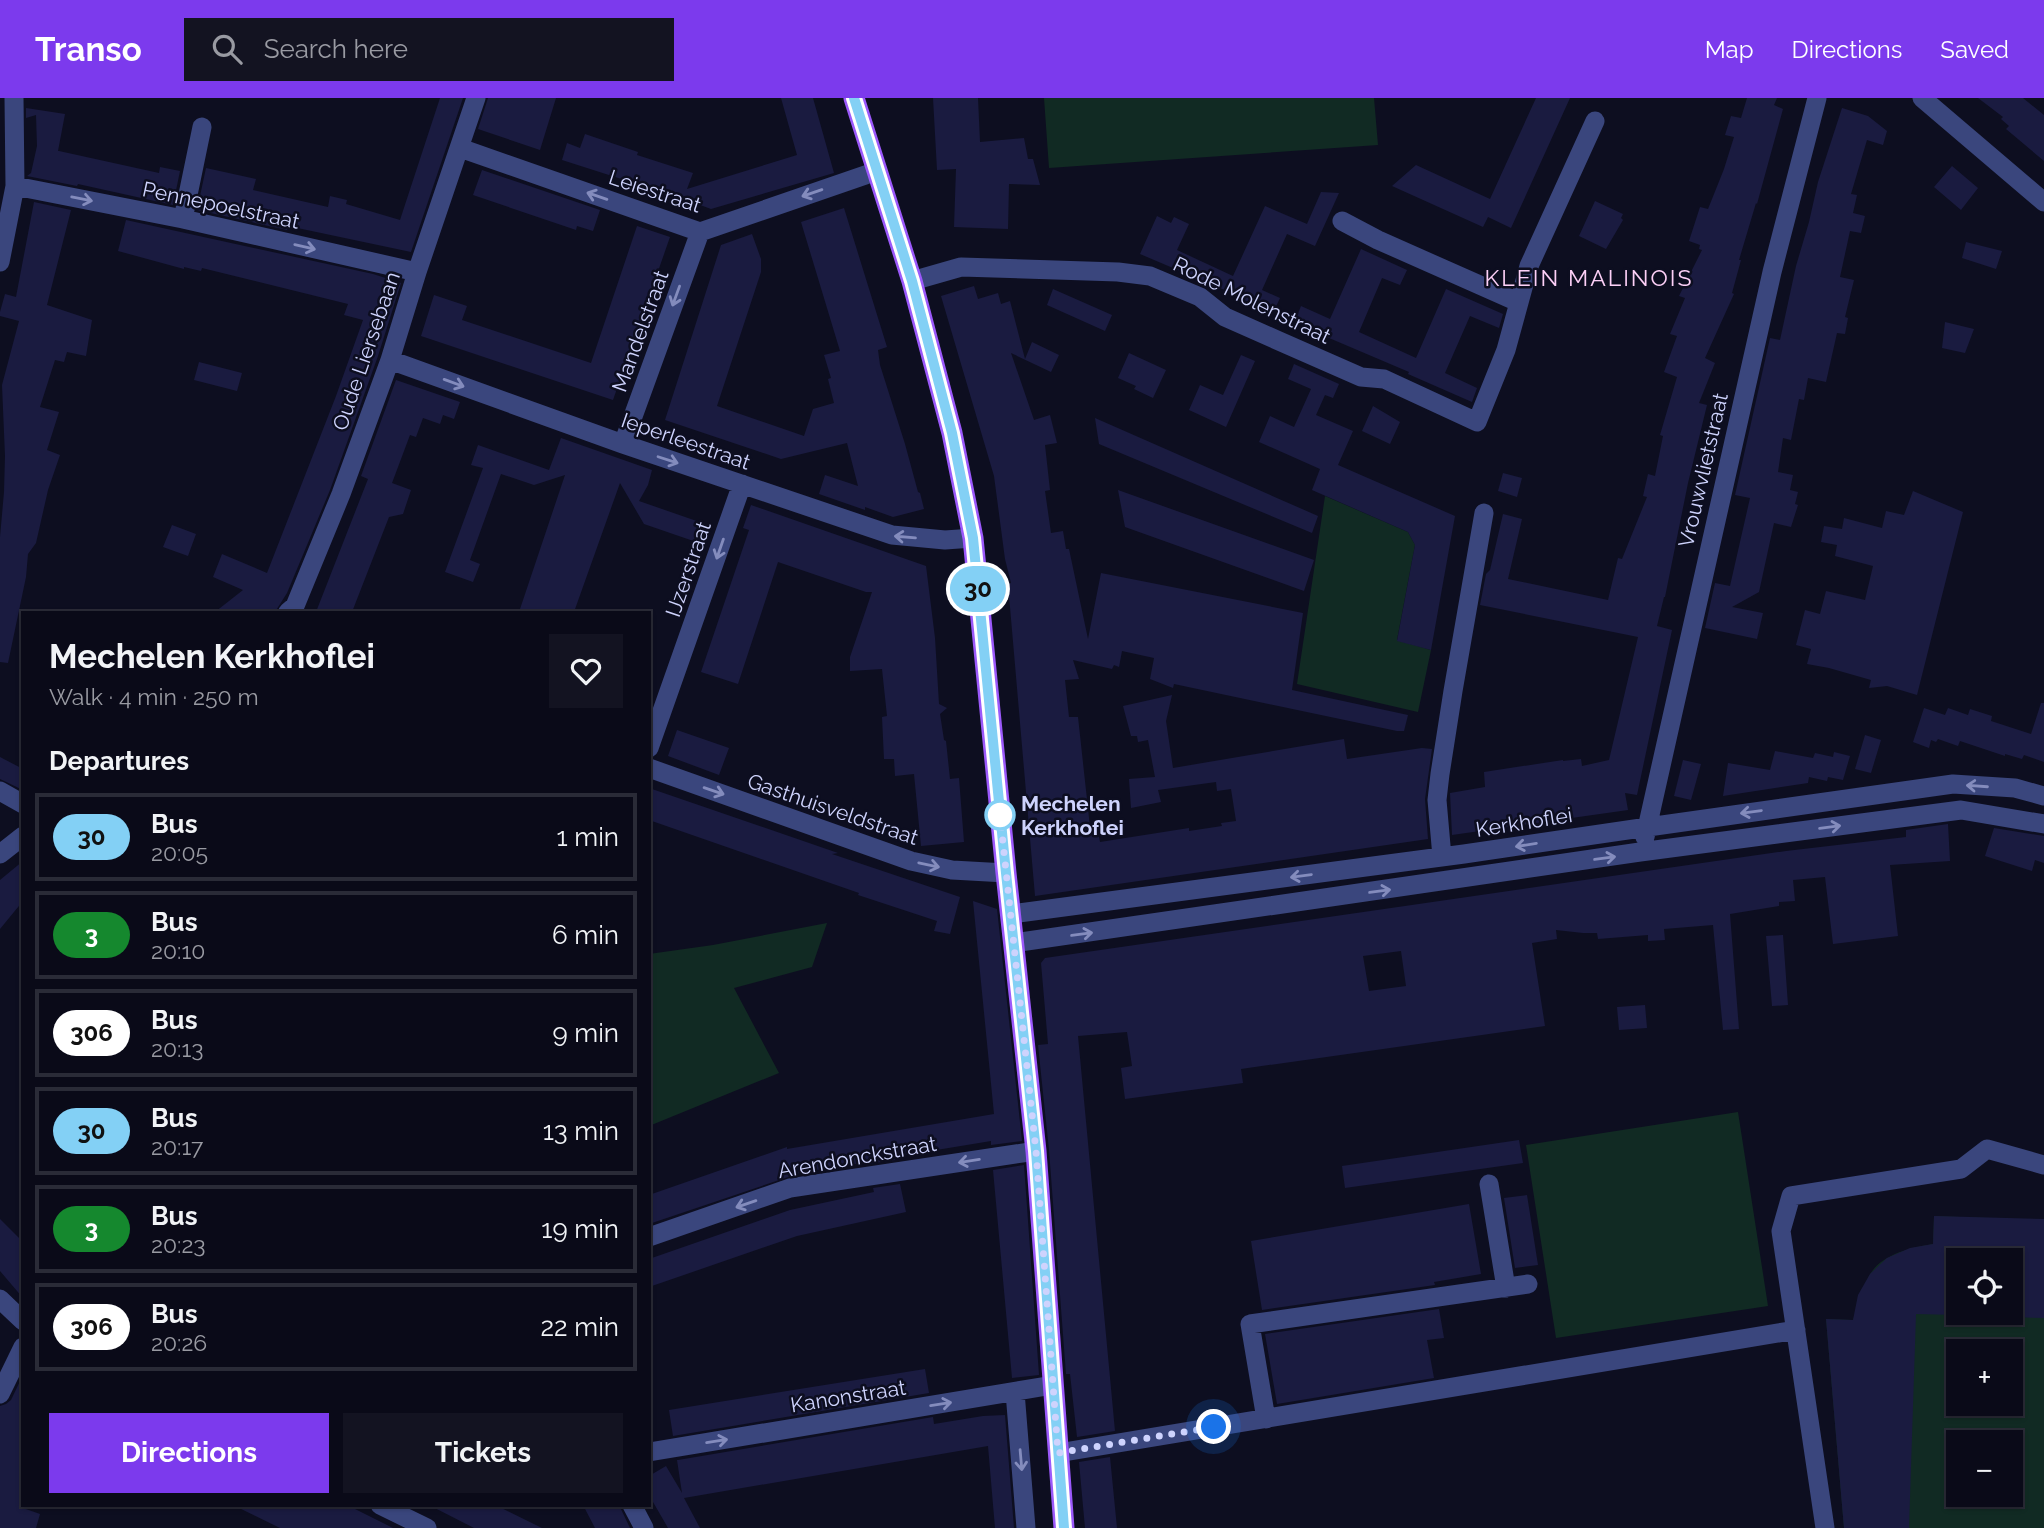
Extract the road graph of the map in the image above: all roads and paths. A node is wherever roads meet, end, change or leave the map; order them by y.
1 (14, 98) edge
2 (476, 98) edge
3 (854, 98) edge
4 (1817, 98) edge
5 (1922, 98) edge
6 (1595, 121) dead end
7 (202, 127) dead end
8 (460, 148) junction
9 (877, 171) junction
10 (15, 186) junction
11 (2044, 202) edge
12 (183, 219) junction
13 (1342, 221) dead end
14 (699, 232) junction
15 (0, 262) edge
16 (417, 272) junction
17 (912, 281) junction
18 (1518, 302) junction
19 (390, 360) junction
20 (623, 444) junction
21 (742, 484) junction
22 (1484, 513) dead end
23 (973, 538) junction
24 (289, 611) edge
25 (651, 742) edge
26 (651, 769) edge
27 (0, 791) edge
28 (2044, 796) edge
29 (21, 803) edge
30 (2044, 824) edge
31 (1647, 827) junction
32 (21, 838) edge
33 (1640, 852) junction
34 (0, 855) edge
35 (1443, 857) junction
36 (1006, 873) junction
37 (1011, 914) junction
38 (1014, 943) junction
39 (1036, 1151) junction
40 (2044, 1166) edge
41 (1489, 1184) dead end
42 (651, 1236) edge
43 (1528, 1284) dead end
44 (1506, 1287) junction
45 (0, 1299) edge
46 (21, 1319) edge
47 (1796, 1330) junction
48 (21, 1351) edge
49 (1053, 1385) junction
50 (1015, 1392) junction
51 (0, 1394) edge
52 (1266, 1419) junction
53 (651, 1452) edge
54 (1058, 1453) junction
55 (384, 1507) edge
56 (633, 1507) edge
57 (427, 1528) edge
58 (644, 1528) edge
59 (1026, 1528) edge
60 (1064, 1528) edge
61 (1825, 1528) edge

1 - 10 street
2 - 8 street, Oude Liersebaan
3 - 9 main road
4 - 31 street, Vrouwvlietstraat
5 - 11 street
6 - 18 street, Rode Molenstraat
7 - 12 street
14 -> 8 street, Leiestraat
8 - 16 street, Oude Liersebaan
9 -> 14 street, Leiestraat
9 - 17 main road
10 -> 12 street, Pennepoelstraat
10 - 15 street
12 -> 16 street, Pennepoelstraat
13 - 18 street
14 -> 20 street, Mandelstraat
16 - 19 street, Oude Liersebaan
17 - 18 street, Rode Molenstraat
17 - 23 main road
19 -> 20 street, Ieperleestraat
19 - 24 street, Oude Liersebaan
20 -> 21 street, Ieperleestraat
23 -> 21 street, Ieperleestraat
21 -> 25 street, IJzerstraat
22 - 35 street
23 - 36 main road
26 -> 36 street, Gasthuisveldstraat
27 - 29 street
28 -> 31 street, Kerkhoflei
33 -> 30 street
31 - 33 street, Vrouwvlietstraat
31 -> 35 street, Kerkhoflei
32 - 34 street
38 -> 33 street
35 -> 37 street, Kerkhoflei
36 - 37 main road
37 - 38 main road
38 - 39 main road
39 -> 42 street, Arendonckstraat
39 - 49 main road
40 - 47 street
41 - 44 street
43 - 44 street
44 - 52 street
45 - 46 street
47 - 52 street
47 - 61 street
48 - 51 street
49 - 50 street, Kanonstraat
49 - 54 main road
53 -> 50 street, Kanonstraat
50 -> 59 street
52 - 54 street
54 - 60 main road
55 - 57 street
56 - 58 street

